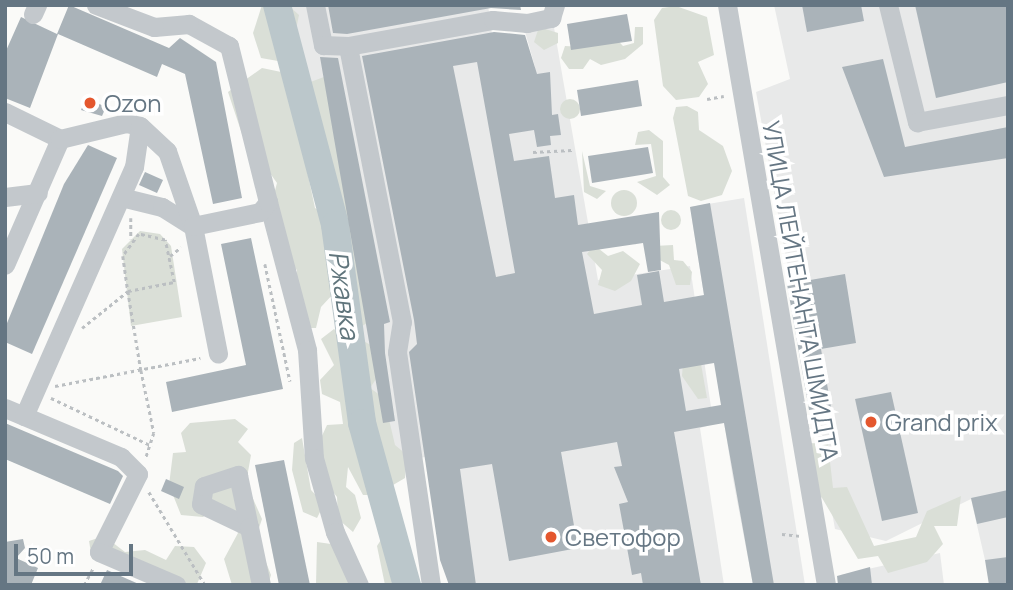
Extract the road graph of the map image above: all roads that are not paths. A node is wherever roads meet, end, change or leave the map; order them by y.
1 (96, 5) edge
2 (315, 5) edge
3 (555, 5) edge
4 (727, 5) edge
5 (888, 5) edge
6 (348, 46) junction
7 (1008, 105) edge
8 (5, 112) edge
9 (140, 126) junction
10 (60, 139) junction
11 (38, 192) junction
12 (5, 197) edge
13 (121, 197) junction
14 (268, 202) junction
15 (193, 226) junction
16 (5, 265) edge
17 (218, 354) road end
18 (5, 408) edge
19 (24, 416) junction
20 (249, 527) dead end
21 (176, 585) edge
22 (261, 585) edge
23 (359, 585) edge
24 (431, 585) edge
25 (826, 585) edge

1 - 14 street
2 - 6 street
3 - 6 street
4 - 25 street, УЛИЦА ЛЕЙТЕНАНТА ШМИДТА
5 - 7 street
6 - 24 street
8 - 10 street
9 - 10 street
9 - 13 street
9 - 15 street
10 - 11 street
11 - 12 street
11 - 16 street
13 - 15 street
13 - 19 street
14 - 15 street
14 - 23 street
15 - 17 street
18 - 19 street
19 - 21 street
20 - 22 street

